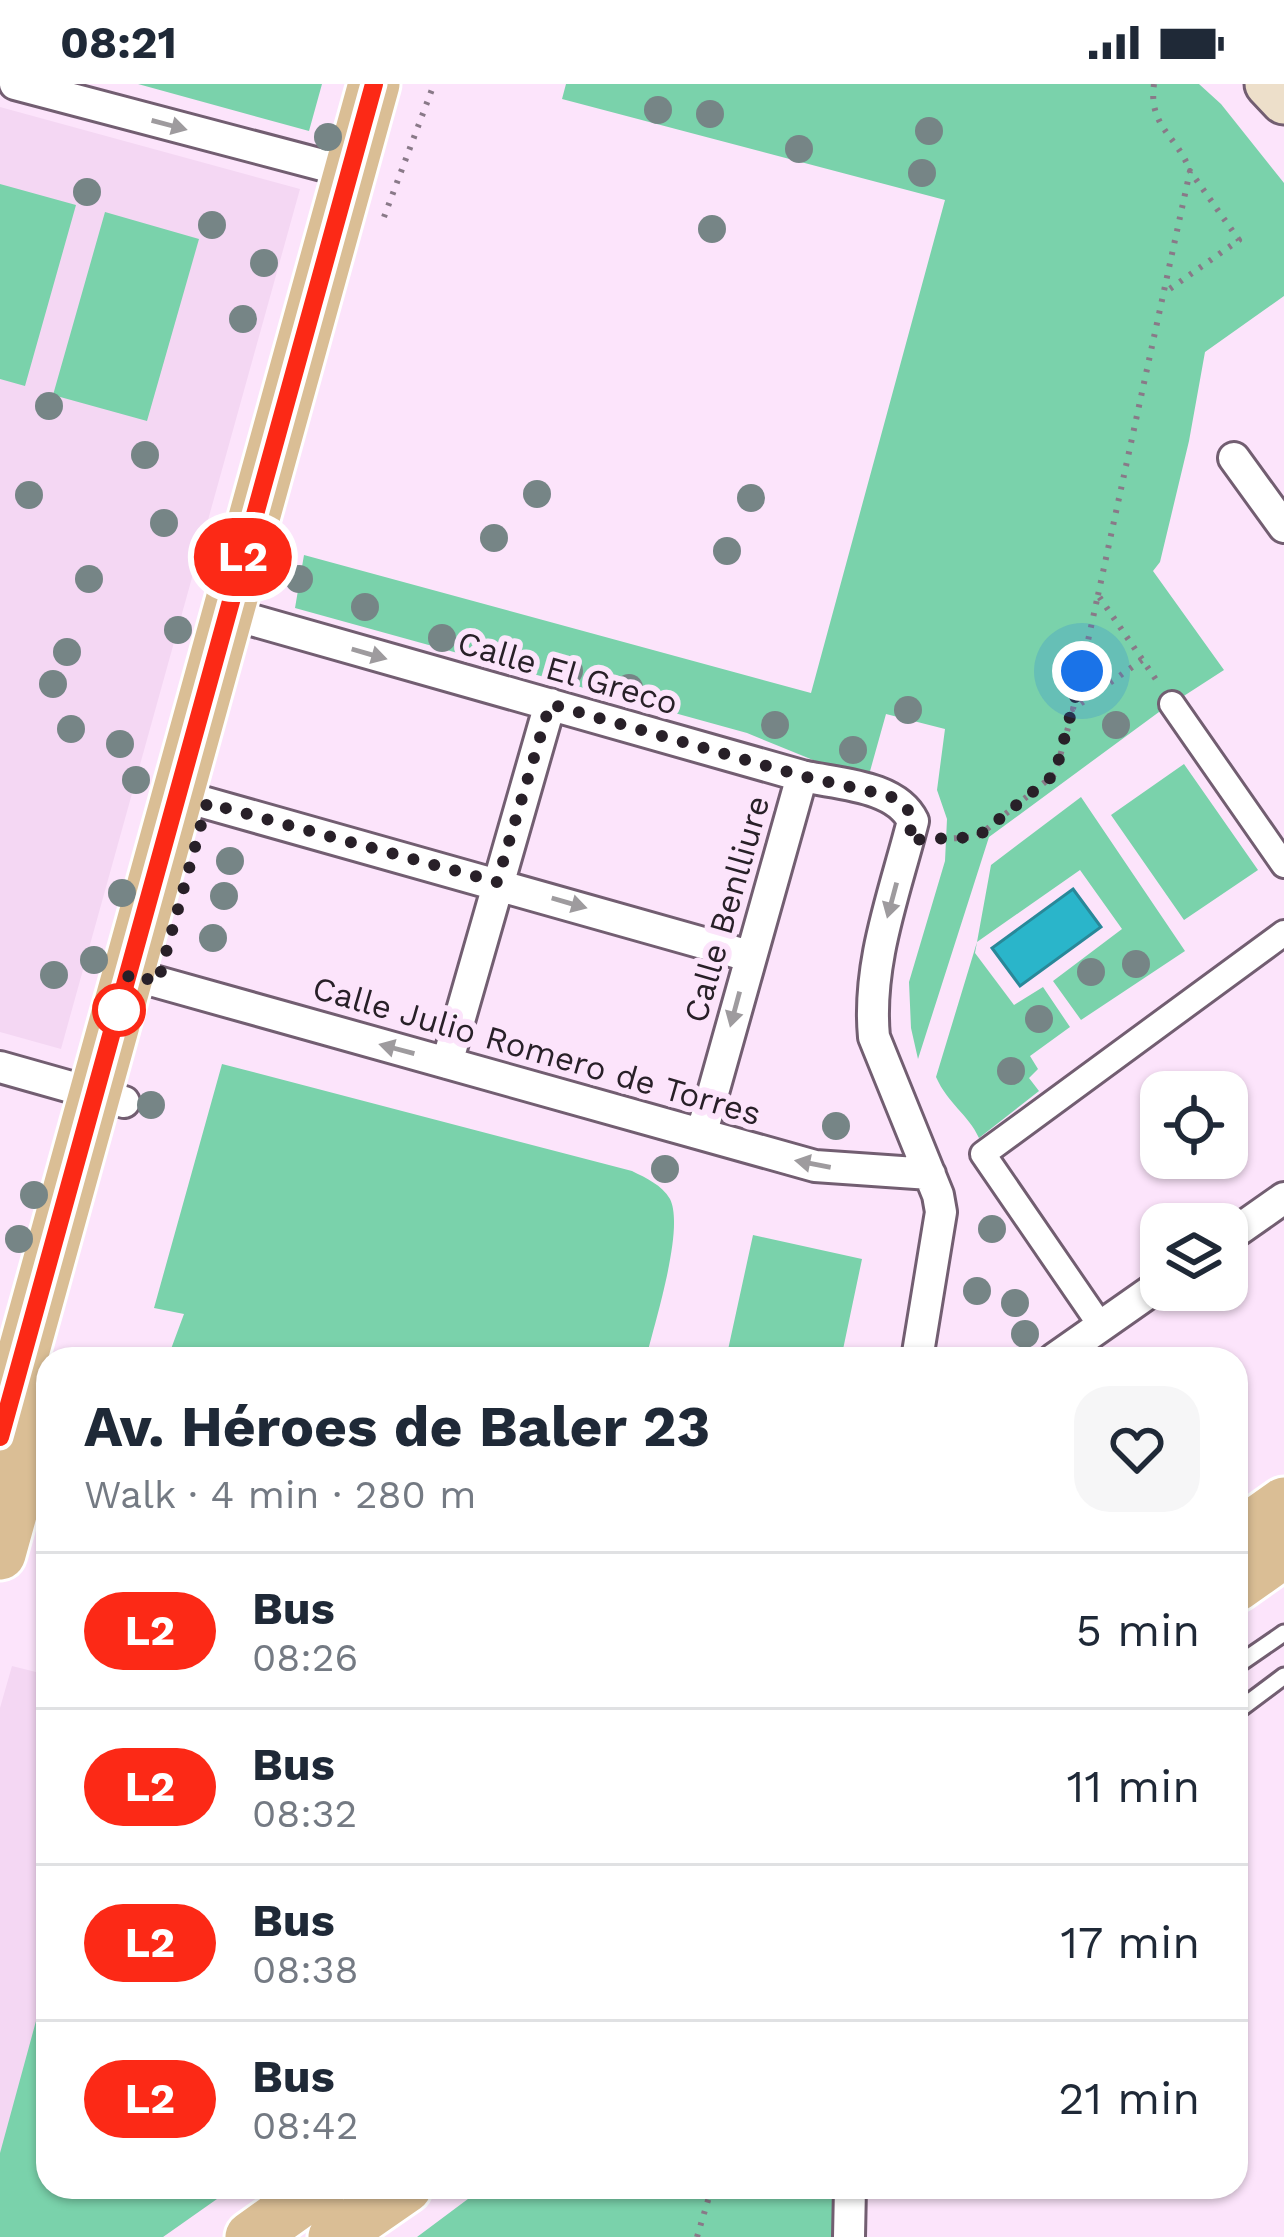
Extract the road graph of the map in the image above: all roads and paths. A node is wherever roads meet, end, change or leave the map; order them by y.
1 (15, 84) edge
2 (374, 84) edge
3 (401, 84) edge
4 (434, 84) edge
5 (1154, 84) edge
6 (1268, 84) edge
7 (93, 94) edge
8 (1284, 101) edge
9 (1190, 171) junction
10 (349, 172) junction
11 (382, 220) dead end
12 (1164, 293) junction
13 (1234, 458) dead end
14 (1284, 527) edge
15 (1098, 595) junction
16 (242, 618) junction
17 (1142, 660) junction
18 (550, 704) junction
19 (1172, 704) joint
20 (1073, 710) junction
21 (802, 776) junction
22 (199, 801) junction
23 (908, 840) junction
24 (1284, 866) edge
25 (497, 882) junction
26 (1284, 933) edge
27 (749, 956) junction
28 (143, 978) junction
29 (448, 1063) junction
30 (0, 1067) edge
31 (110, 1098) junction
32 (702, 1132) junction
33 (929, 1174) junction
34 (1284, 1198) edge
35 (1248, 1223) edge
36 (1140, 1299) edge
37 (1101, 1326) junction
38 (57, 1347) edge
39 (919, 1347) edge
40 (1071, 1347) edge
41 (36, 1423) edge
42 (0, 1437) edge
43 (1284, 1503) edge
44 (1248, 1528) edge
45 (0, 1554) edge
46 (1284, 1633) edge
47 (1248, 1658) edge
48 (1284, 1676) edge
49 (1248, 1703) edge
50 (304, 2199) edge
51 (389, 2199) edge
52 (708, 2199) edge
53 (850, 2199) edge
54 (251, 2237) edge
55 (334, 2237) edge
56 (697, 2237) edge
57 (850, 2237) edge

1 - 7 street
2 - 10 main road
3 - 16 main road
4 - 11 path
5 - 9 path
6 - 8 main road
7 -> 10 street
9 - 12 path
9 - 12 path
10 - 16 main road
12 - 15 path
13 - 14 street
15 - 17 path
15 - 20 path
16 -> 18 street, Calle El Greco
16 - 22 main road
17 - 19 path
17 - 20 path
18 - 21 street, Calle El Greco
18 - 25 street
19 - 24 street
20 - 23 path
21 - 23 street, Calle El Greco
21 - 27 street, Calle Benlliure
22 - 25 street
22 - 28 main road
23 -> 33 street
25 -> 27 street
25 - 29 street
26 - 37 street
27 -> 32 street, Calle Benlliure
29 -> 28 street, Calle Julio Romero de Torres
28 - 31 main road
29 - 32 street, Calle Julio Romero de Torres
30 - 31 street
31 - 38 main road
31 - 42 main road
33 -> 32 street, Calle Julio Romero de Torres
33 - 39 street
34 - 35 street
36 - 37 street
37 - 40 street
41 - 45 main road
43 - 44 main road
46 - 47 lane
48 - 49 lane
50 - 54 main road
51 - 55 main road
52 - 56 path
53 - 57 street

